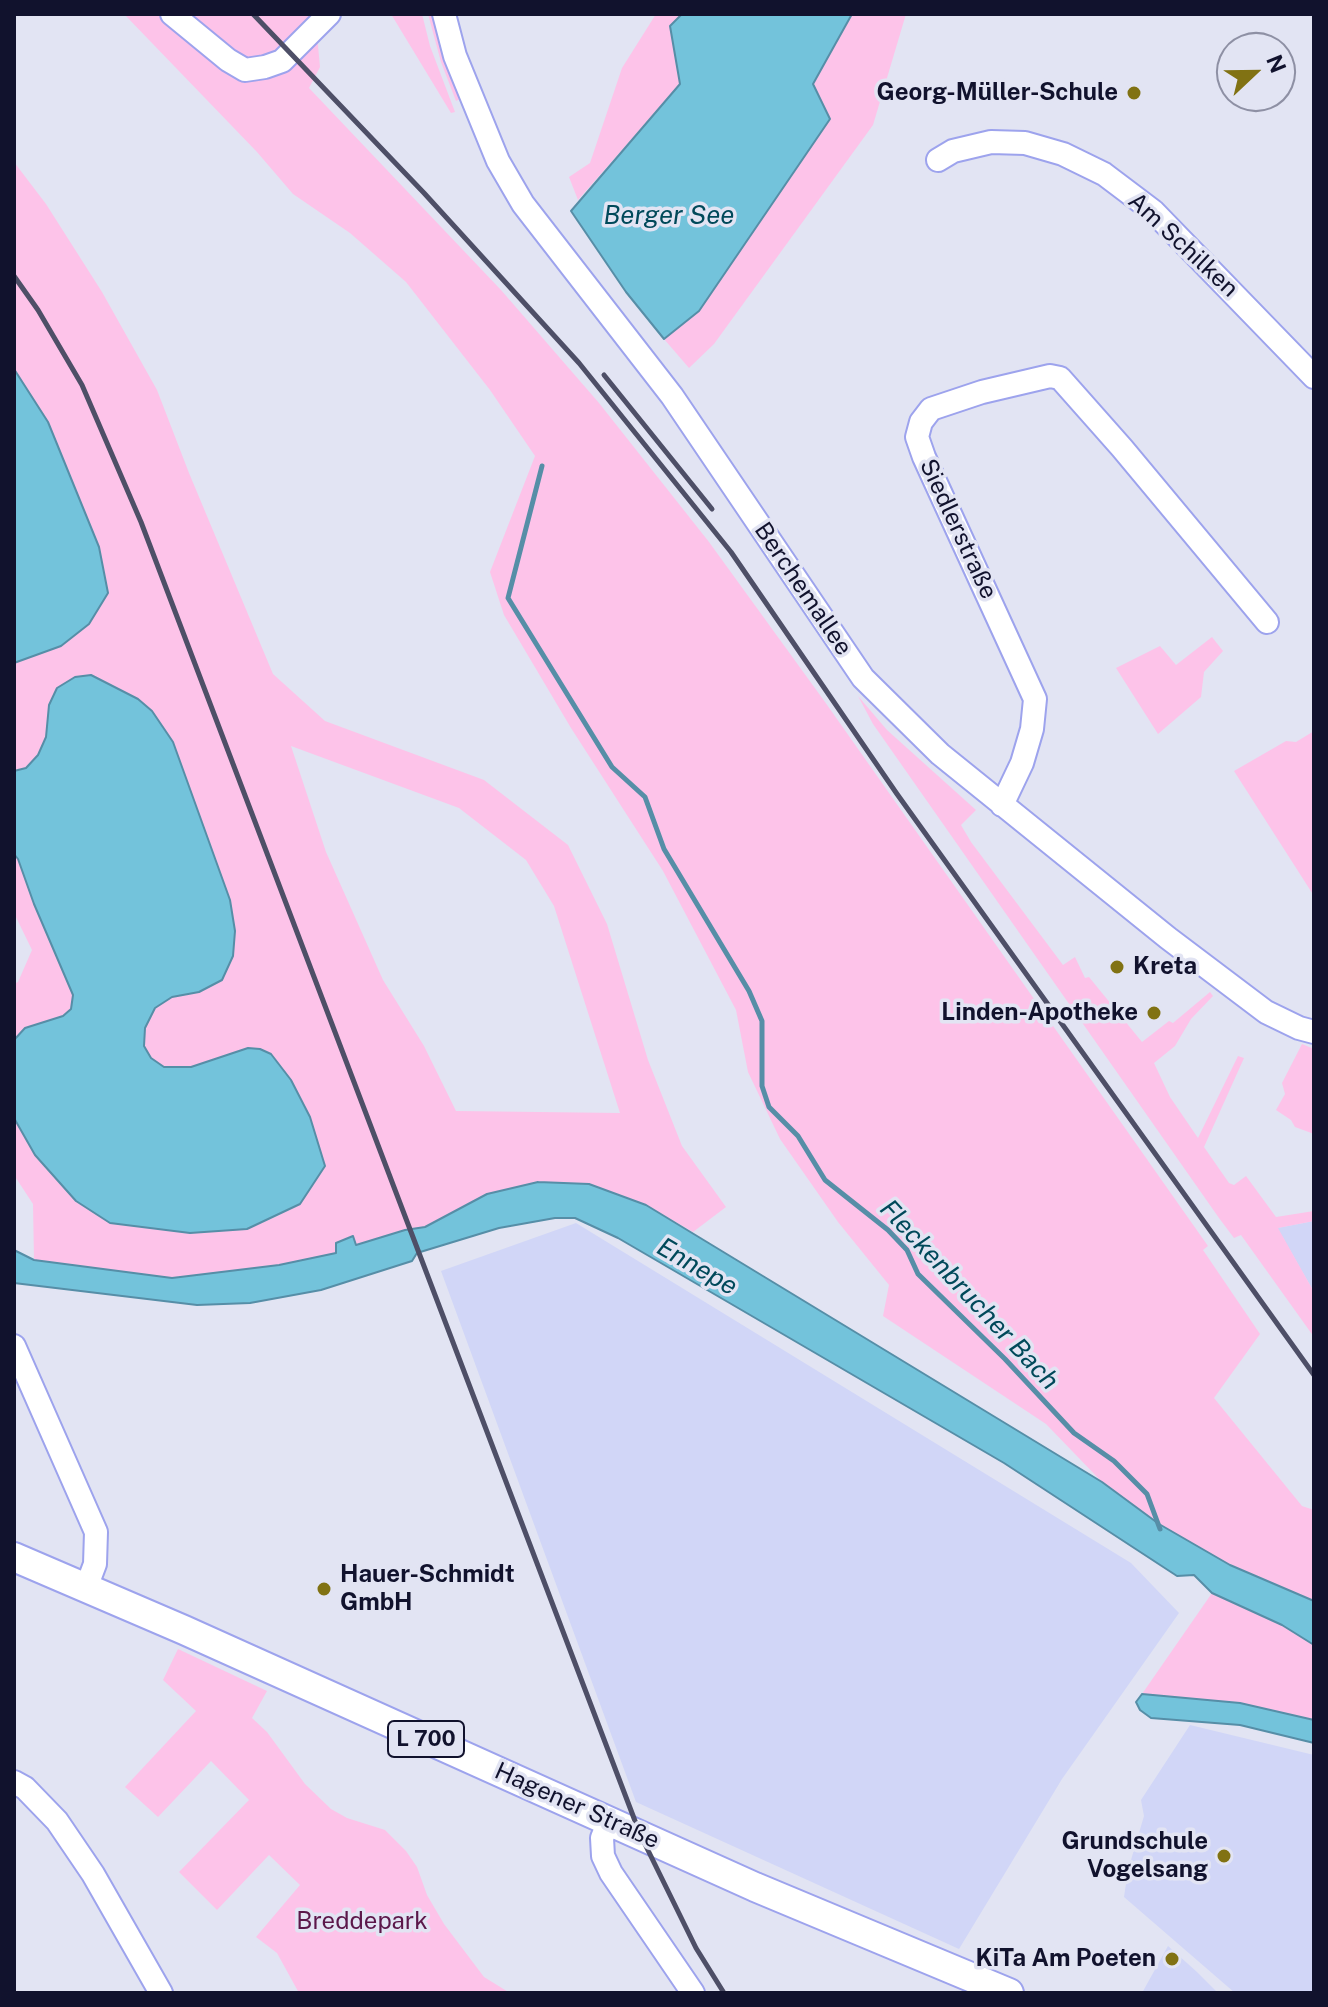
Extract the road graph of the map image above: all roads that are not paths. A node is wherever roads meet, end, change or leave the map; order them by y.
1 (172, 14) edge
2 (329, 14) edge
3 (444, 14) edge
4 (938, 160) dead end
5 (1314, 377) edge
6 (1267, 622) dead end
7 (1002, 805) junction
8 (1314, 1032) edge
9 (14, 1346) edge
10 (14, 1557) edge
11 (86, 1588) junction
12 (14, 1782) edge
13 (609, 1821) junction
14 (161, 1993) edge
15 (693, 1993) edge
16 (1009, 1993) edge

1 - 2 street
3 - 7 street, Berchemallee
4 - 5 street, Am Schilken
6 - 7 street, Siedlerstraße
7 - 8 street, Berchemallee
9 - 11 street
10 - 11 main road, Hagener Straße / L 700
11 - 13 main road, Hagener Straße / L 700
12 - 14 street
13 - 15 street
13 - 16 main road, Hagener Straße / L 700

